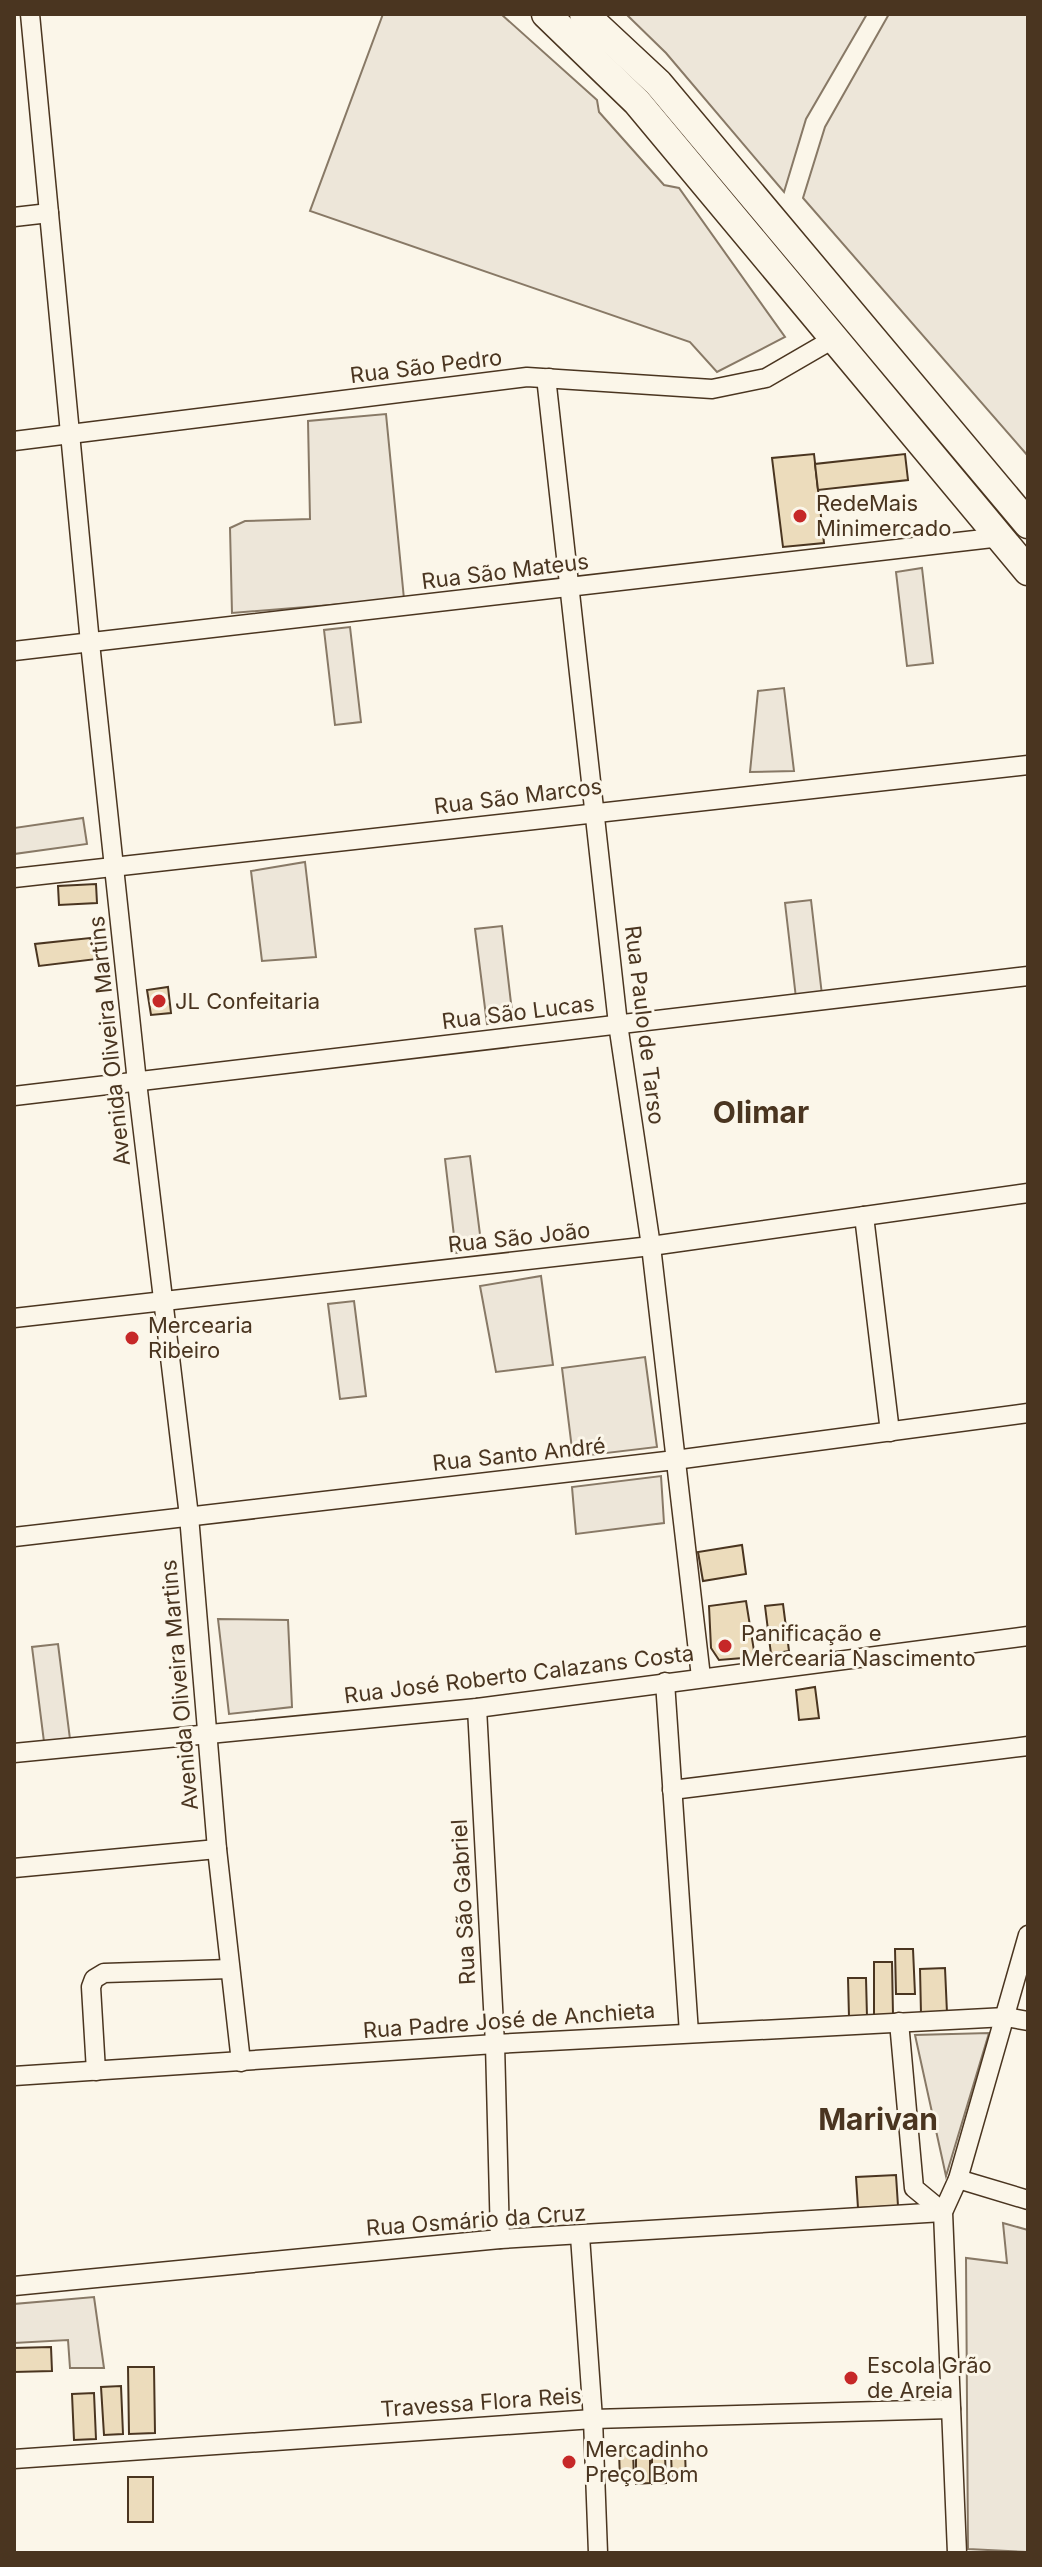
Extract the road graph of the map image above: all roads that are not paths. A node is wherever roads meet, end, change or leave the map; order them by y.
1 (30, 14) edge
2 (546, 14) edge
3 (584, 14) edge
4 (640, 85) junction
5 (49, 213) junction
6 (14, 217) edge
7 (835, 338) junction
8 (549, 378) junction
9 (70, 434) junction
10 (14, 441) edge
11 (1028, 524) edge
12 (1001, 537) junction
13 (1028, 571) edge
14 (569, 588) junction
15 (90, 643) junction
16 (14, 651) edge
17 (1028, 765) edge
18 (596, 811) junction
19 (116, 867) junction
20 (14, 878) edge
21 (1028, 976) edge
22 (618, 1024) junction
23 (137, 1082) junction
24 (14, 1096) edge
25 (1028, 1193) edge
26 (864, 1216) junction
27 (651, 1246) junction
28 (162, 1301) junction
29 (14, 1318) edge
30 (1028, 1413) edge
31 (890, 1432) junction
32 (675, 1460) junction
33 (189, 1516) junction
34 (14, 1537) edge
35 (1028, 1636) edge
36 (701, 1677) junction
37 (665, 1682) junction
38 (477, 1708) junction
39 (207, 1732) junction
40 (1028, 1746) edge
41 (14, 1753) edge
42 (672, 1790) junction
43 (217, 1849) junction
44 (14, 1868) edge
45 (1028, 1935) edge
46 (230, 1969) junction
47 (1006, 2017) junction
48 (1028, 2021) edge
49 (899, 2022) junction
50 (689, 2033) junction
51 (495, 2044) junction
52 (241, 2062) junction
53 (96, 2071) junction
54 (14, 2076) edge
55 (958, 2179) junction
56 (1028, 2200) edge
57 (943, 2212) junction
58 (580, 2236) junction
59 (500, 2239) junction
60 (14, 2286) edge
61 (951, 2409) junction
62 (593, 2419) junction
63 (14, 2459) edge
64 (598, 2553) edge
65 (957, 2553) edge

1 - 5 street, Avenida Oliveira Martins
2 - 4 main road
3 - 4 main road
4 - 7 main road
4 - 11 main road
5 - 6 street
5 - 9 street, Avenida Oliveira Martins
7 - 8 street, Rua São Pedro
7 - 12 main road
8 - 9 street, Rua São Pedro
8 - 14 street, Rua Paulo de Tarso
9 - 10 street, Rua São Pedro
9 - 15 street, Avenida Oliveira Martins
12 - 13 main road
12 - 14 street, Rua São Mateus
14 - 15 street, Rua São Mateus
14 - 18 street, Rua Paulo de Tarso
15 - 16 street, Rua São Mateus
15 - 19 street, Avenida Oliveira Martins
17 - 18 street, Rua São Marcos
18 - 19 street, Rua São Marcos
18 - 22 street, Rua Paulo de Tarso
19 - 20 street, Rua São Marcos
19 - 23 street, Avenida Oliveira Martins
21 - 22 street, Rua São Lucas
22 - 23 street, Rua São Lucas
22 - 27 street, Rua Paulo de Tarso
23 - 24 street, Rua São Lucas
23 - 28 street, Avenida Oliveira Martins
25 - 26 street, Rua São João
26 - 27 street, Rua São João
26 - 31 street
27 - 28 street, Rua São João
27 - 32 street, Rua Paulo de Tarso
28 - 29 street, Rua São João
28 - 33 street, Avenida Oliveira Martins
30 - 31 street, Rua Santo André
31 - 32 street, Rua Santo André
32 - 33 street, Rua Santo André
32 - 36 street, Rua Paulo de Tarso
33 - 34 street, Rua Santo André
33 - 39 street, Avenida Oliveira Martins
35 - 36 street, Rua José Roberto Calazans Costa
36 - 37 street, Rua José Roberto Calazans Costa
37 - 38 street, Rua José Roberto Calazans Costa
37 - 42 street
38 - 39 street, Rua José Roberto Calazans Costa
38 - 51 street, Rua São Gabriel
39 - 41 street, Rua José Roberto Calazans Costa
39 - 43 street, Avenida Oliveira Martins
40 - 42 street
42 - 50 street
43 - 44 street
43 - 46 street, Avenida Oliveira Martins
45 - 47 street
46 - 52 street, Avenida Oliveira Martins
46 - 53 street
47 - 48 street, Rua Padre José de Anchieta
47 - 49 street, Rua Padre José de Anchieta
47 - 55 street
49 - 50 street, Rua Padre José de Anchieta
49 - 57 street
50 - 51 street, Rua Padre José de Anchieta
51 - 52 street, Rua Padre José de Anchieta
51 - 59 street, Rua São Gabriel
52 - 53 street, Rua Padre José de Anchieta
53 - 54 street, Rua Padre José de Anchieta
55 - 56 street
55 - 57 street
57 - 58 street, Rua Osmário da Cruz
57 - 61 street
58 - 59 street, Rua Osmário da Cruz
58 - 62 street
59 - 60 street, Rua Osmário da Cruz
61 - 62 street, Travessa Flora Reis
61 - 65 street
62 - 63 street, Travessa Flora Reis
62 - 64 street

